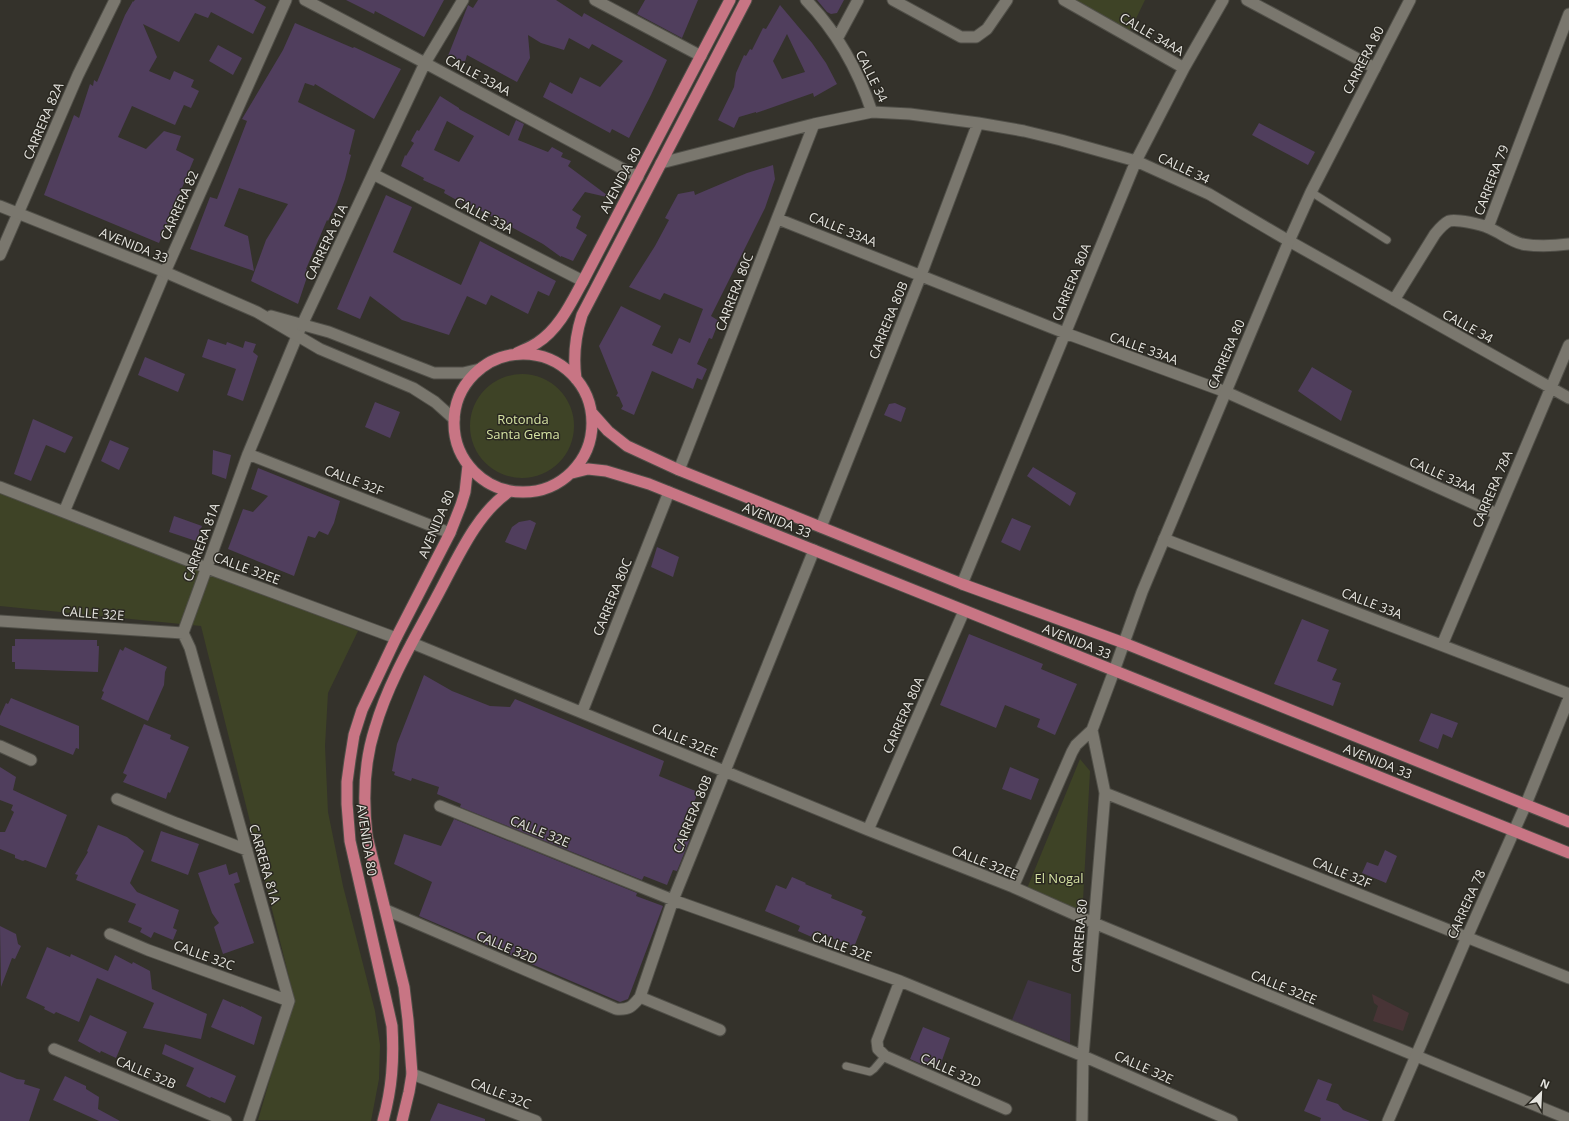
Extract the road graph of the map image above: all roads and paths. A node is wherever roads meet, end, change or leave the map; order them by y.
1 (115, 0) edge
2 (286, 0) edge
3 (305, 0) edge
4 (463, 0) edge
5 (595, 0) edge
6 (730, 0) edge
7 (746, 0) edge
8 (806, 0) edge
9 (858, 0) edge
10 (893, 0) edge
11 (1007, 0) edge
12 (1064, 0) edge
13 (1223, 0) edge
14 (1247, 0) edge
15 (1410, 0) edge
16 (1569, 14) edge
17 (837, 39) junction
18 (701, 56) junction
19 (425, 63) junction
20 (1184, 68) junction
21 (1375, 68) junction
22 (872, 112) junction
23 (978, 123) junction
24 (814, 124) junction
25 (1136, 161) junction
26 (661, 163) junction
27 (373, 174) junction
28 (638, 177) junction
29 (1311, 192) junction
30 (0, 206) edge
31 (18, 213) junction
32 (778, 219) junction
33 (1488, 228) junction
34 (1388, 240) dead end
35 (1289, 241) junction
36 (1569, 244) edge
37 (0, 255) edge
38 (165, 272) junction
39 (921, 275) junction
40 (583, 281) junction
41 (1394, 300) junction
42 (257, 312) junction
43 (302, 324) junction
44 (1065, 333) junction
45 (297, 336) junction
46 (1569, 345) edge
47 (514, 354) junction
48 (480, 368) junction
49 (576, 379) junction
50 (1551, 389) junction
51 (1226, 392) junction
52 (1569, 398) edge
53 (592, 413) junction
54 (454, 420) junction
55 (248, 454) junction
56 (468, 465) junction
57 (679, 470) junction
58 (572, 473) junction
59 (0, 487) edge
60 (510, 491) junction
61 (669, 492) junction
62 (64, 512) junction
63 (1497, 514) junction
64 (821, 527) junction
65 (450, 532) junction
66 (1164, 539) junction
67 (814, 550) junction
68 (207, 568) junction
69 (962, 584) junction
70 (964, 611) junction
71 (0, 621) edge
72 (183, 633) junction
73 (396, 638) junction
74 (412, 643) junction
75 (1124, 643) junction
76 (1442, 645) junction
77 (1114, 671) junction
78 (1569, 694) edge
79 (1569, 698) edge
80 (582, 712) junction
81 (1092, 730) junction
82 (0, 746) edge
83 (31, 760) dead end
84 (724, 771) junction
85 (1105, 793) junction
86 (117, 799) dead end
87 (1526, 804) junction
88 (440, 806) dead end
89 (1569, 822) edge
90 (868, 830) junction
91 (1514, 830) junction
92 (247, 850) junction
93 (1569, 853) edge
94 (1013, 888) junction
95 (674, 900) junction
96 (386, 910) junction
97 (1094, 923) junction
98 (110, 934) dead end
99 (1467, 937) junction
100 (1569, 978) edge
101 (900, 981) junction
102 (640, 997) junction
103 (289, 1002) junction
104 (616, 1009) joint
105 (720, 1030) dead end
106 (54, 1049) dead end
107 (885, 1056) junction
108 (1083, 1056) junction
109 (1415, 1056) junction
110 (846, 1066) dead end
111 (412, 1074) junction
112 (1006, 1109) dead end
113 (1569, 1119) edge
114 (226, 1121) edge
115 (250, 1121) edge
116 (383, 1121) edge
117 (402, 1121) edge
118 (536, 1121) edge
119 (1082, 1121) edge
120 (1232, 1121) edge
121 (1388, 1121) edge

1 - 31 street, CARRERA 82A
2 - 38 street, CARRERA 82
3 - 19 street, CALLE 33AA
4 - 19 street, CARRERA 81A
5 - 18 street
6 - 18 main road, AVENIDA 80
7 - 26 main road
8 - 17 street, CALLE 34
9 - 17 street
10 - 11 street
12 - 20 street, CALLE 34AA
13 - 20 street, CARRERA 80A
14 - 21 street
15 - 21 street, CARRERA 80
16 - 33 street, CARRERA 79
17 - 22 street, CALLE 34
18 - 28 main road, AVENIDA 80
19 - 27 street, CARRERA 81A
19 - 28 street, CALLE 33AA
20 - 25 street, CARRERA 80A
21 - 29 street, CARRERA 80
22 - 23 street, CALLE 34
22 - 24 street
23 - 25 street, CALLE 34
23 - 39 street, CARRERA 80B
24 - 26 street
24 - 32 street, CARRERA 80C
25 - 35 street, CALLE 34
25 - 44 street, CARRERA 80A
26 - 49 main road
27 - 40 street, CALLE 33A
27 - 43 street, CARRERA 81A
28 - 40 main road, AVENIDA 80
29 - 34 lane
29 - 35 street, CARRERA 80
30 - 31 street, AVENIDA 33
31 - 37 street, CARRERA 82A
31 - 38 street, AVENIDA 33
32 - 39 street, CALLE 33AA
32 - 57 street, CARRERA 80C
33 - 36 street
33 - 41 street, CARRERA 79
35 - 41 street, CALLE 34
35 - 51 street, CARRERA 80
38 - 42 street, AVENIDA 33
38 - 62 street, CARRERA 82
39 - 44 street, CALLE 33AA
39 - 64 street, CARRERA 80B
40 - 47 main road, AVENIDA 80
41 - 50 street, CALLE 34
42 - 43 street, AVENIDA 33
42 - 45 street, AVENIDA 33
43 - 45 street, CARRERA 81A
43 - 48 street, AVENIDA 33
44 - 51 street, CALLE 33AA
44 - 69 street, CARRERA 80A
45 - 54 street, AVENIDA 33
45 - 55 street, CARRERA 81A
46 - 50 street, CARRERA 78A
47 - 48 main road
47 - 49 main road
48 - 54 main road
49 - 53 main road
50 - 52 street, CALLE 34
50 - 63 street, CARRERA 78A
51 - 63 street, CALLE 33AA
51 - 66 street, CARRERA 80
53 - 57 main road, AVENIDA 33
53 - 58 main road
54 - 56 main road
55 - 65 street, CALLE 32F
55 - 68 street, CARRERA 81A
56 - 60 main road
56 - 65 main road, AVENIDA 80
57 - 64 main road, AVENIDA 33
58 - 60 main road
58 - 61 main road, AVENIDA 33
59 - 62 street, CALLE 32EE
60 - 74 main road, AVENIDA 80
61 - 67 main road, AVENIDA 33
61 - 80 street, CARRERA 80C
62 - 68 street, CALLE 32EE
63 - 76 street, CARRERA 78A
64 - 69 main road, AVENIDA 33
65 - 73 main road, AVENIDA 80
66 - 75 street, CARRERA 80
66 - 76 street, CALLE 33A
67 - 70 main road, AVENIDA 33
67 - 84 street, CARRERA 80B
68 - 72 street, CARRERA 81A
68 - 73 street, CALLE 32EE
69 - 75 main road, AVENIDA 33
70 - 77 main road, AVENIDA 33
70 - 90 street, CARRERA 80A
71 - 72 street, CALLE 32E
72 - 92 street, CARRERA 81A
73 - 116 main road, AVENIDA 80
74 - 80 street, CALLE 32EE
74 - 96 main road, AVENIDA 80
75 - 77 street, CARRERA 80
75 - 87 main road, AVENIDA 33
76 - 78 street, CALLE 33A
77 - 81 street, CARRERA 80
77 - 91 main road, AVENIDA 33
79 - 87 street, CARRERA 78
80 - 84 street, CALLE 32EE
81 - 85 street, CARRERA 80
81 - 94 street, CARRERA 80
82 - 83 street
84 - 90 street, CALLE 32EE
84 - 95 street, CARRERA 80B
85 - 97 street, CARRERA 80
85 - 99 street, CALLE 32F
86 - 92 street
87 - 89 main road, AVENIDA 33
87 - 91 street, CARRERA 78
88 - 95 street, CALLE 32E
90 - 94 street, CALLE 32EE
91 - 93 main road, AVENIDA 33
91 - 99 street, CARRERA 78
92 - 103 street, CARRERA 81A
94 - 97 street, CALLE 32EE
95 - 101 street, CALLE 32E
95 - 102 street, CARRERA 80B
96 - 104 street, CALLE 32D
96 - 111 main road, AVENIDA 80
97 - 108 street, CARRERA 80
97 - 109 street, CALLE 32EE
98 - 103 street, CALLE 32C
99 - 100 street, CALLE 32F
99 - 109 street, CARRERA 78
101 - 107 street
101 - 108 street, CALLE 32E
102 - 104 street, CARRERA 80B
102 - 105 street
103 - 115 street
106 - 114 street, CALLE 32B
107 - 110 lane
107 - 112 street, CALLE 32D
108 - 119 street, CARRERA 80
108 - 120 street, CALLE 32E
109 - 113 street, CALLE 32EE
109 - 121 street, CARRERA 78
111 - 117 main road, AVENIDA 80
111 - 118 street, CALLE 32C

